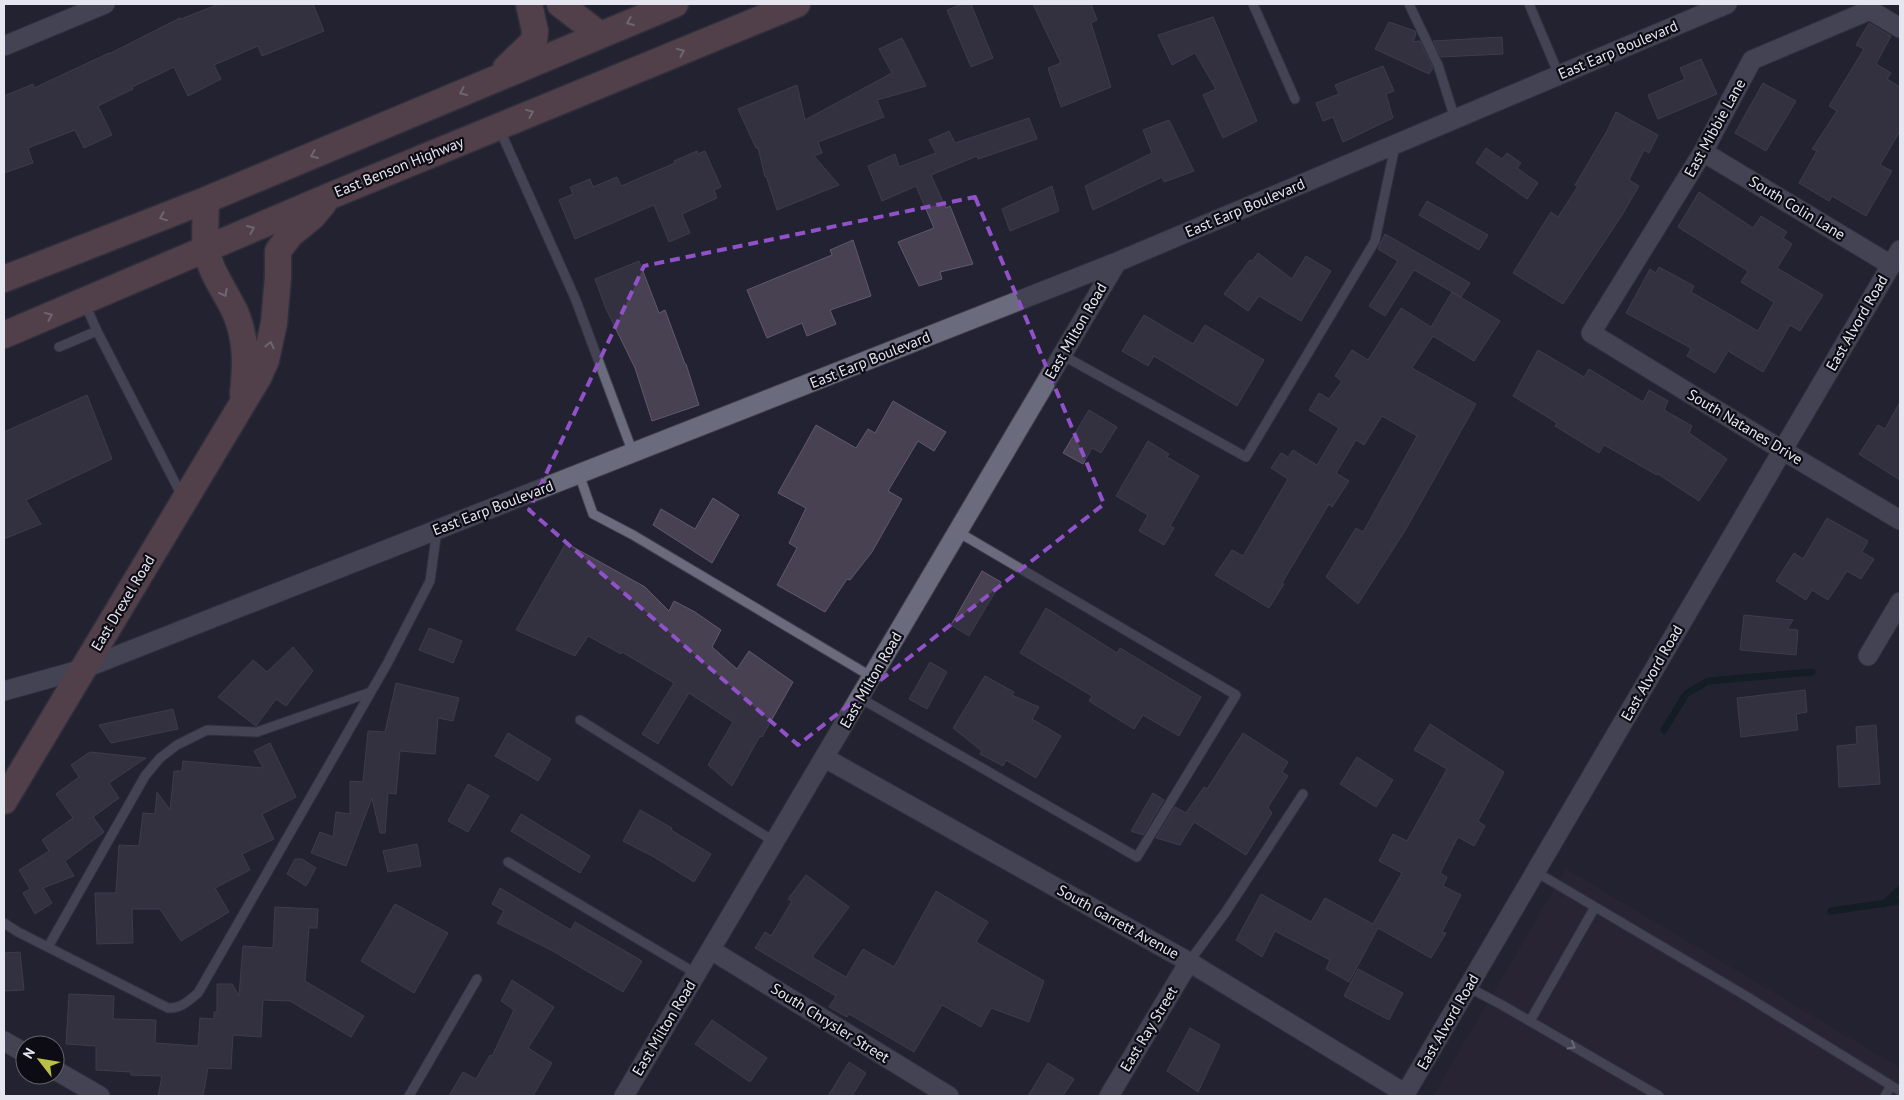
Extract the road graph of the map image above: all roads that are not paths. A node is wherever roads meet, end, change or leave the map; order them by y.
1 (106, 4) edge
2 (529, 4) edge
3 (560, 4) edge
4 (675, 4) edge
5 (797, 4) edge
6 (1253, 4) edge
7 (1409, 4) edge
8 (1529, 4) edge
9 (1727, 4) edge
10 (1900, 28) edge
11 (600, 35) junction
12 (4, 46) edge
13 (1559, 75) junction
14 (497, 78) junction
15 (1295, 99) dead end
16 (1455, 119) junction
17 (498, 125) junction
18 (1396, 144) junction
19 (1703, 152) junction
20 (330, 196) junction
21 (206, 200) junction
22 (206, 248) junction
23 (1896, 257) edge
24 (1117, 262) junction
25 (4, 279) edge
26 (84, 302) junction
27 (97, 331) junction
28 (1591, 334) joint
29 (4, 335) edge
30 (58, 347) dead end
31 (1062, 355) junction
32 (242, 405) junction
33 (1782, 450) junction
34 (633, 453) junction
35 (579, 474) junction
36 (184, 500) junction
37 (1900, 520) edge
38 (437, 530) junction
39 (958, 532) junction
40 (1900, 602) edge
41 (1868, 656) dead end
42 (83, 669) junction
43 (872, 677) junction
44 (4, 691) edge
45 (371, 692) junction
46 (860, 698) junction
47 (580, 720) dead end
48 (825, 758) junction
49 (1303, 794) dead end
50 (4, 802) edge
51 (775, 842) junction
52 (508, 862) dead end
53 (1536, 872) junction
54 (1595, 906) junction
55 (4, 923) edge
56 (48, 948) junction
57 (711, 950) junction
58 (1189, 962) junction
59 (697, 974) junction
60 (477, 978) dead end
61 (1468, 987) junction
62 (1530, 1021) junction
63 (4, 1040) edge
64 (15, 1047) edge
65 (65, 1076) edge
66 (1891, 1086) junction
67 (1900, 1091) edge
68 (1405, 1095) edge
69 (100, 1096) edge
70 (409, 1096) edge
71 (624, 1096) edge
72 (950, 1096) edge
73 (1109, 1096) edge
74 (1659, 1096) edge
75 (1885, 1096) edge

1 - 12 street
2 - 14 main road
3 - 11 main road
4 -> 11 main road
17 -> 5 main road, East Benson Highway
6 - 15 lane
7 - 16 lane
8 - 13 lane
9 - 13 street, East Earp Boulevard
10 - 19 street, East Mibbie Lane
11 - 14 main road
13 - 16 street, East Earp Boulevard
14 -> 21 main road
16 - 18 street, East Earp Boulevard
17 - 20 main road, East Benson Highway
17 - 34 lane
18 - 24 street, East Earp Boulevard
18 - 31 lane
19 - 23 street, South Colin Lane
19 - 28 street, East Mibbie Lane
22 -> 20 main road, East Benson Highway
32 -> 20 main road, East Drexel Road
21 - 22 main road
21 -> 25 main road
22 - 26 main road, East Benson Highway
22 -> 32 main road
23 - 33 street, East Alvord Road
24 - 31 street, East Milton Road
24 - 34 street, East Earp Boulevard
26 - 27 lane
29 -> 26 main road, East Benson Highway
27 - 30 lane
27 - 36 lane
28 - 33 street, South Natanes Drive
31 - 39 street, East Milton Road
32 - 36 main road, East Drexel Road
33 - 37 street, South Natanes Drive
33 - 53 street, East Alvord Road
34 - 35 street, East Earp Boulevard
35 - 38 street, East Earp Boulevard
35 - 43 lane
36 - 42 main road, East Drexel Road
38 - 42 street, East Earp Boulevard
38 - 45 lane
39 - 43 street, East Milton Road
39 - 46 lane
40 - 41 street
42 - 44 street, East Earp Boulevard
42 - 50 main road, East Drexel Road
43 - 46 street, East Milton Road
45 - 56 lane
45 - 56 lane
46 - 48 street, East Milton Road
47 - 51 lane
48 - 51 street, East Milton Road
48 - 58 street, South Garrett Avenue
49 - 58 lane
51 - 57 street, East Milton Road
52 - 59 lane
53 - 54 lane
53 - 61 street, East Alvord Road
54 - 62 lane
54 - 66 lane
55 - 56 lane
57 - 59 street, East Milton Road
57 - 72 street, South Chrysler Street
58 - 68 street, South Garrett Avenue
58 - 73 street, East Ray Street
59 - 71 street, East Milton Road
60 - 70 lane
61 - 62 lane
61 - 68 street, East Alvord Road
62 -> 74 lane
63 - 64 street
65 - 69 street
66 - 67 lane
66 - 75 lane

